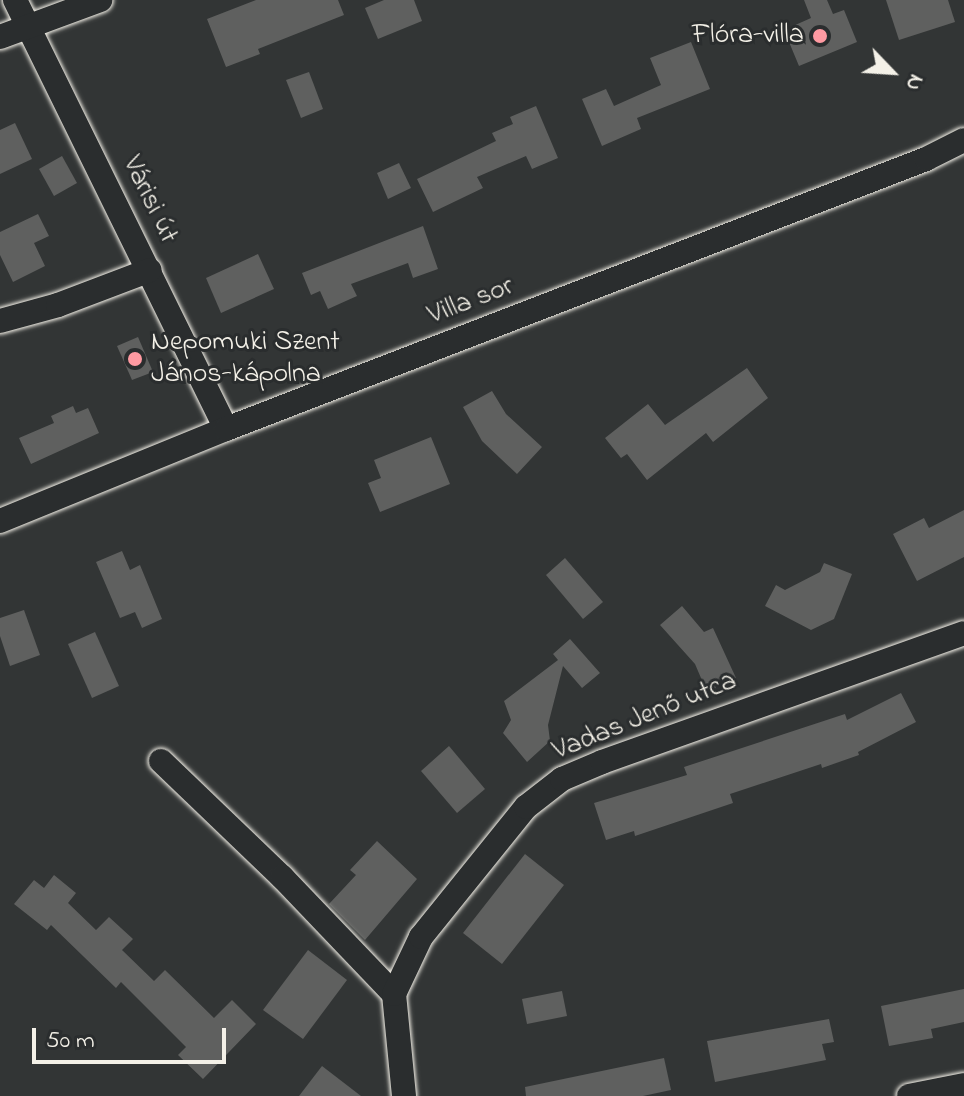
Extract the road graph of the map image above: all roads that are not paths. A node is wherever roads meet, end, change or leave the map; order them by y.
1 (15, 0) edge
2 (100, 0) edge
3 (28, 25) junction
4 (0, 37) edge
5 (964, 140) edge
6 (150, 270) junction
7 (0, 321) edge
8 (226, 429) junction
9 (0, 521) edge
10 (964, 633) edge
11 (161, 761) dead end
12 (394, 994) junction
13 (964, 1085) edge
14 (404, 1096) edge
15 (909, 1096) edge

1 - 3 street, Várisi út
2 - 3 street
3 - 4 street
3 - 6 street, Várisi út
5 - 8 street, Villa sor
6 - 7 street
6 - 8 street, Várisi út
8 - 9 street, Villa sor
10 - 12 street, Vadas Jenő utca
11 - 12 street
12 - 14 street
13 - 15 street

